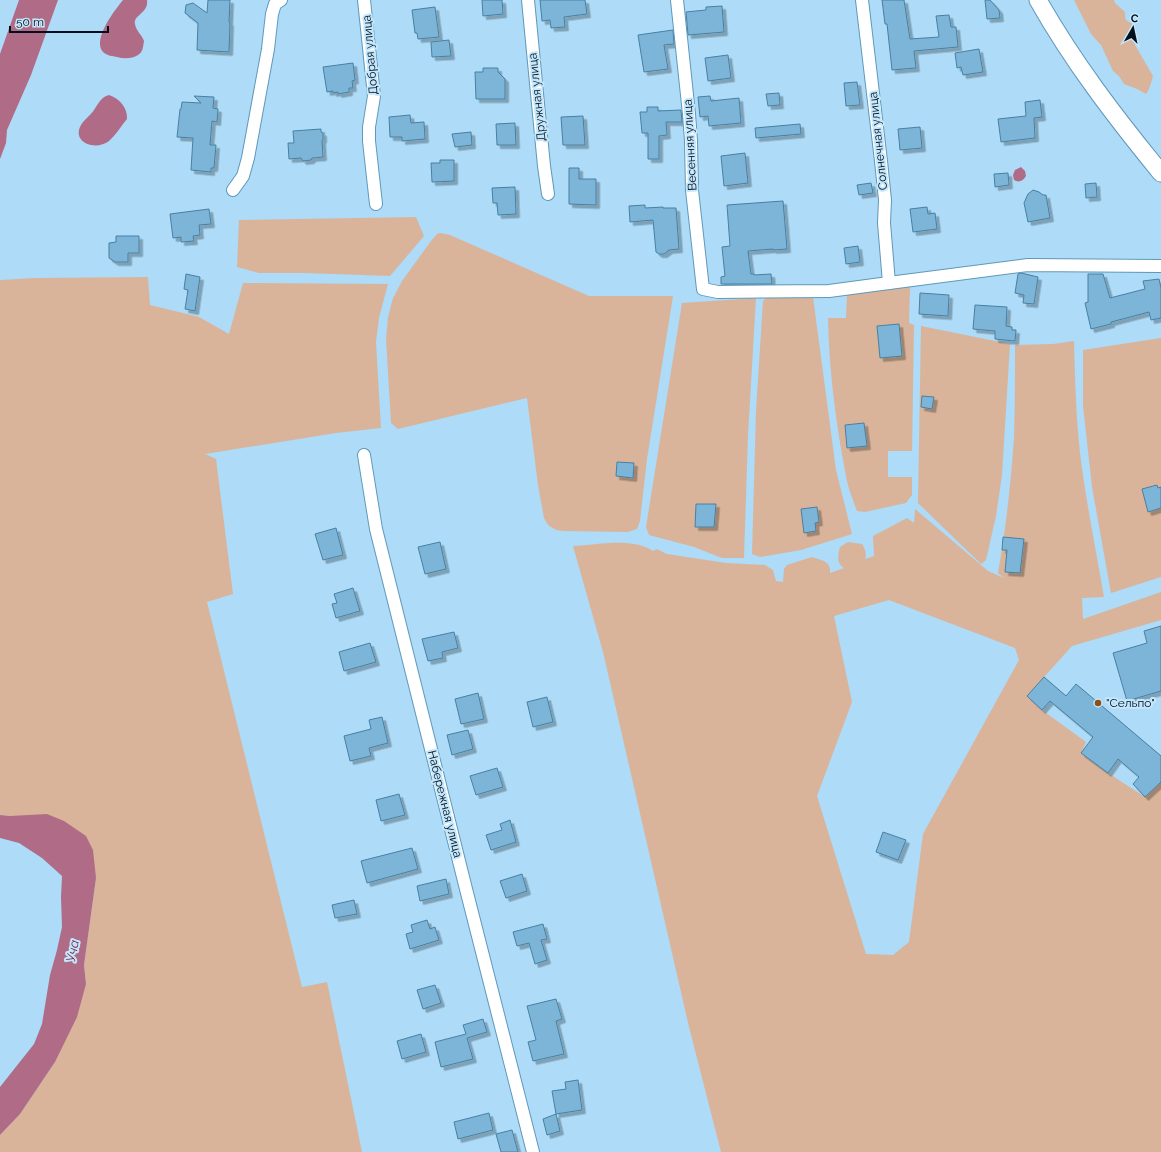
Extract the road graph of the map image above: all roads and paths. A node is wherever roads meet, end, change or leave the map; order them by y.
1 (282, 0) edge
2 (364, 0) edge
3 (528, 0) edge
4 (677, 0) edge
5 (862, 0) edge
6 (1038, 0) edge
7 (1161, 173) edge
8 (233, 190) dead end
9 (548, 194) dead end
10 (376, 204) dead end
11 (1161, 266) edge
12 (889, 283) junction
13 (364, 455) dead end
14 (533, 1152) edge

1 - 8 street
2 - 10 street, Добрая улица
3 - 9 street, Дружная улица
4 - 12 street, Весенняя улица
5 - 12 street, Солнечная улица
6 - 7 main road
11 - 12 street
13 - 14 street, Набережная улица

